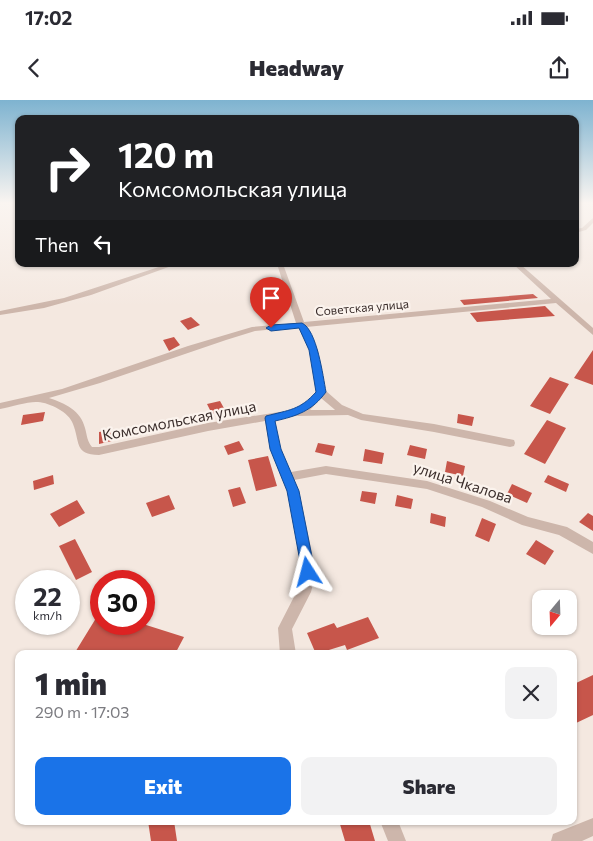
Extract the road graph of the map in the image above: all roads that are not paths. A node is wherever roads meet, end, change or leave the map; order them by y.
1 (165, 267) edge
2 (281, 267) edge
3 (519, 267) edge
4 (557, 302) junction
5 (0, 313) edge
6 (302, 325) junction
7 (593, 332) edge
8 (321, 392) junction
9 (39, 400) junction
10 (0, 406) edge
11 (294, 413) junction
12 (349, 413) junction
13 (270, 418) junction
14 (510, 443) dead end
15 (288, 477) junction
16 (593, 549) edge
17 (288, 650) edge
18 (391, 825) edge
19 (593, 827) edge
20 (397, 841) edge
21 (560, 841) edge

1 - 5 street
2 - 6 street
3 - 4 street
4 - 6 street, Советская улица
4 - 7 street
6 - 8 street
6 - 9 street, Советская улица
8 - 11 street, Комсомольская улица
8 - 12 street, Комсомольская улица
9 - 10 street, Советская улица
9 - 13 street, Комсомольская улица
11 - 12 street, Комсомольская улица
11 - 13 street, Комсомольская улица
12 - 14 street, Комсомольская улица
13 - 15 street
15 - 16 street, улица Чкалова
15 - 17 street
18 - 20 street
19 - 21 street

